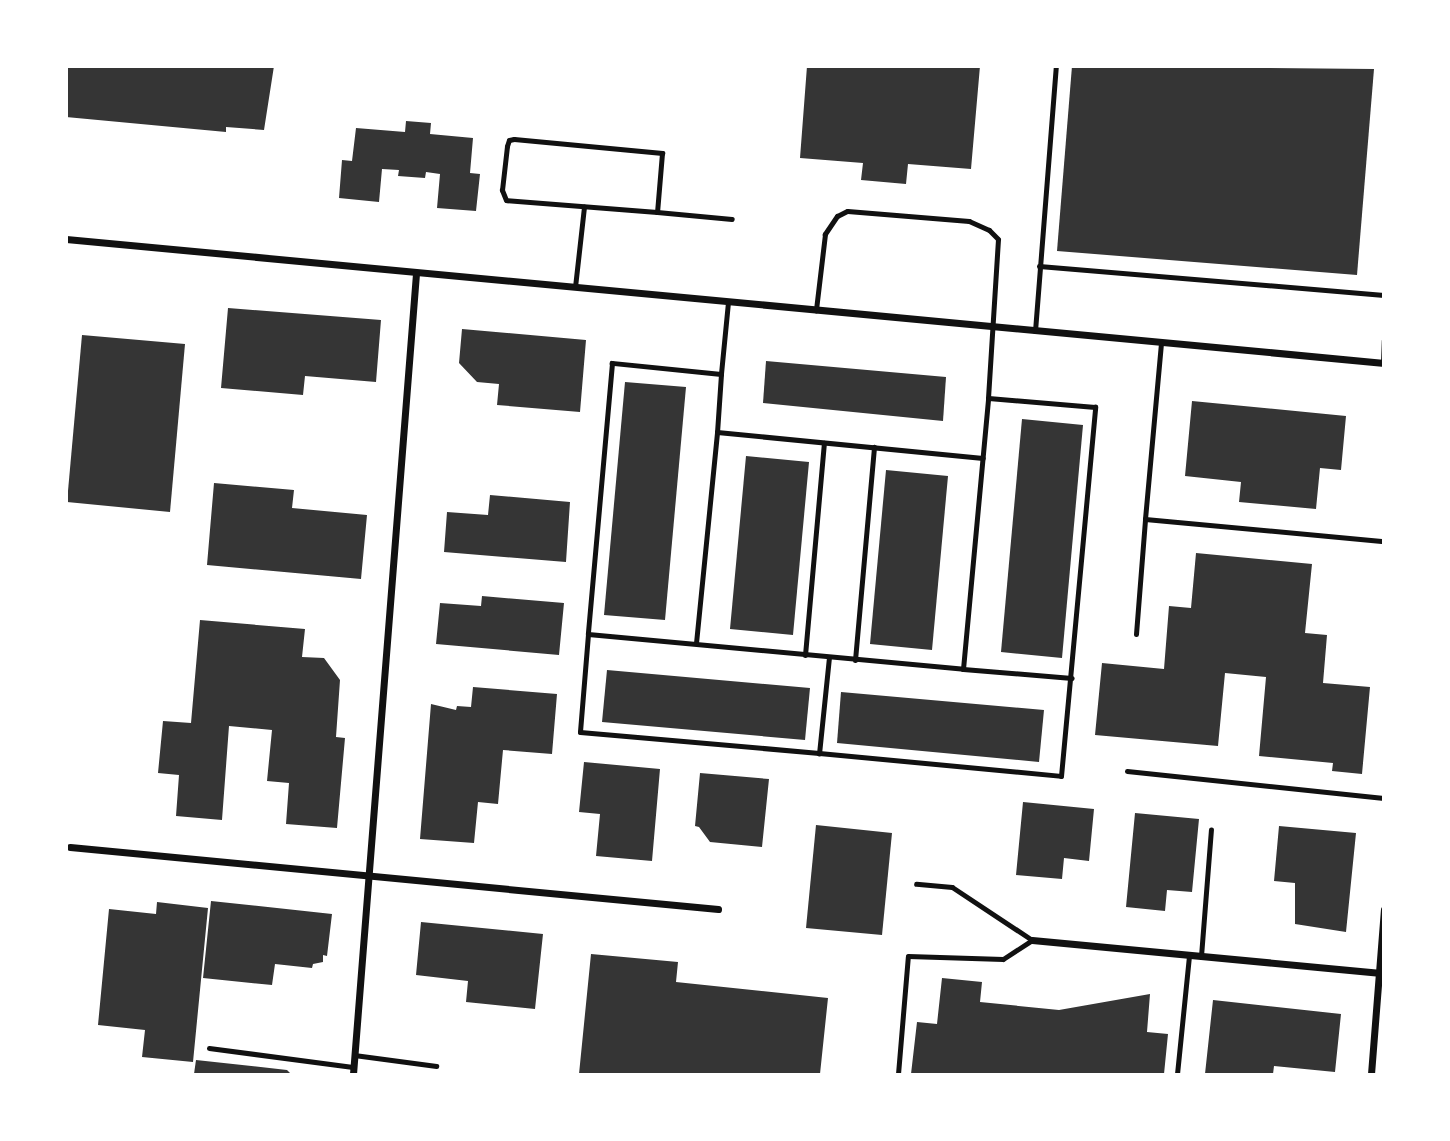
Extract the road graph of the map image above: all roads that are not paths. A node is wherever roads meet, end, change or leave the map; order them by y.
1 (1056, 66) edge
2 (584, 207) junction
3 (657, 212) junction
4 (732, 219) dead end
5 (66, 239) edge
6 (1039, 266) junction
7 (416, 273) junction
8 (575, 288) junction
9 (1384, 295) edge
10 (728, 302) junction
11 (816, 310) junction
12 (992, 327) junction
13 (1035, 331) junction
14 (1384, 340) edge
15 (1161, 343) junction
16 (1383, 363) edge
17 (721, 374) junction
18 (988, 398) junction
19 (717, 432) junction
20 (824, 443) junction
21 (874, 447) junction
22 (983, 458) junction
23 (1145, 519) junction
24 (1384, 541) edge
25 (588, 634) junction
26 (1136, 634) dead end
27 (696, 643) junction
28 (805, 655) junction
29 (829, 657) junction
30 (855, 660) junction
31 (963, 669) junction
32 (1072, 678) junction
33 (819, 753) junction
34 (1126, 771) dead end
35 (1384, 798) edge
36 (1211, 829) dead end
37 (70, 847) dead end
38 (369, 876) junction
39 (916, 884) dead end
40 (718, 909) dead end
41 (1384, 911) edge
42 (1032, 940) junction
43 (1189, 955) junction
44 (1201, 956) junction
45 (1382, 956) edge
46 (1378, 973) junction
47 (209, 1048) dead end
48 (354, 1055) junction
49 (436, 1066) dead end
50 (353, 1071) edge
51 (898, 1074) edge
52 (1177, 1074) edge
53 (1371, 1074) edge

1 - 6 lane
2 - 3 lane
2 - 3 lane
2 - 8 lane
3 - 4 lane
5 - 7 street
6 - 9 lane
6 - 13 lane
7 - 8 street
7 - 38 street
8 - 10 street
10 - 11 street
10 - 17 lane
11 - 12 street
11 - 12 lane
12 - 13 street
12 - 18 lane
13 - 15 street
14 - 16 lane
15 - 16 street
15 - 23 lane
17 - 19 lane
17 - 25 lane
18 - 22 lane
18 - 32 lane
19 - 20 lane
19 - 27 lane
20 - 21 lane
20 - 28 lane
21 - 22 lane
21 - 30 lane
22 - 31 lane
23 - 24 lane
23 - 26 lane
25 - 27 lane
25 - 33 lane
27 - 28 lane
28 - 29 lane
29 - 30 lane
29 - 33 lane
30 - 31 lane
31 - 32 lane
32 - 33 lane
34 - 35 lane
36 - 44 lane
37 - 38 street
38 - 40 street
38 - 48 street
39 - 42 lane
41 - 45 street
42 - 43 street
42 - 51 lane
43 - 44 street
43 - 52 lane
44 - 46 street
45 - 46 street
46 - 53 street
47 - 50 lane
48 - 49 lane
48 - 50 street

